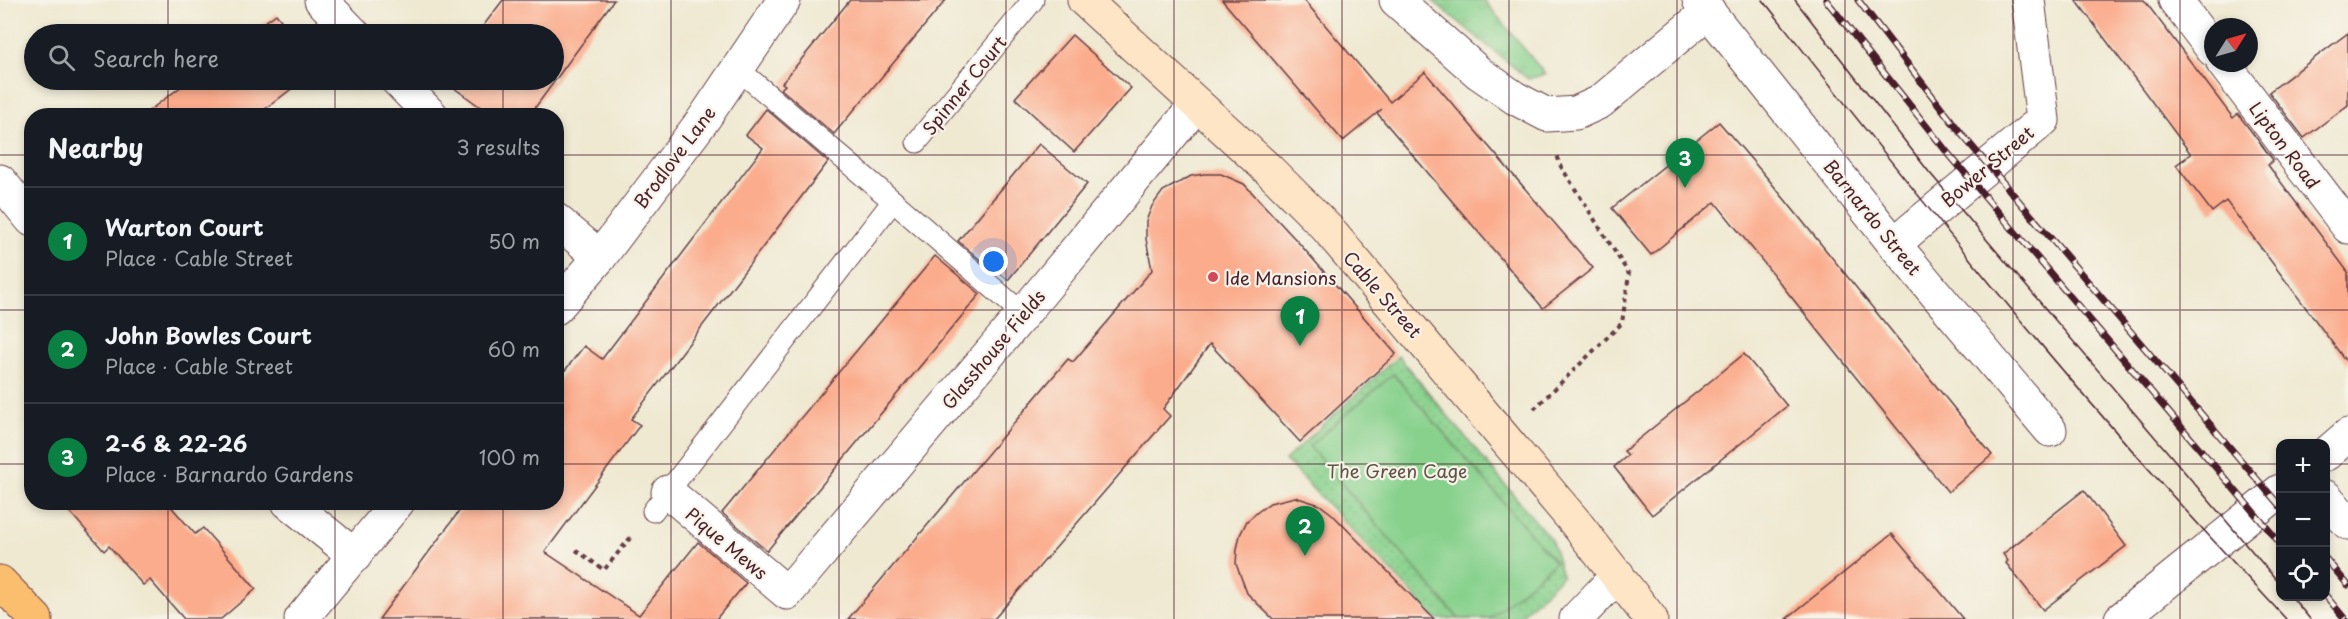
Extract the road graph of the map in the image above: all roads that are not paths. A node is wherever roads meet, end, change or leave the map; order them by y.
1 (321, 0) edge
2 (784, 0) edge
3 (1033, 0) edge
4 (1084, 0) edge
5 (1396, 0) edge
6 (2028, 0) edge
7 (2175, 0) edge
8 (1704, 6) edge
9 (344, 24) edge
10 (2204, 38) edge
11 (738, 69) junction
12 (2230, 72) edge
13 (407, 90) edge
14 (1197, 104) junction
15 (424, 108) edge
16 (917, 142) dead end
17 (0, 181) edge
18 (893, 201) junction
19 (24, 210) edge
20 (564, 227) edge
21 (2348, 227) edge
22 (1894, 244) junction
23 (600, 257) junction
24 (564, 299) edge
25 (1023, 314) junction
26 (2050, 430) dead end
27 (2348, 435) edge
28 (2330, 450) edge
29 (2278, 493) edge
30 (660, 502) joint
31 (2330, 503) edge
32 (298, 510) edge
33 (392, 510) edge
34 (2348, 523) edge
35 (355, 556) junction
36 (1618, 575) junction
37 (0, 582) edge
38 (787, 593) joint
39 (36, 619) edge
40 (301, 619) edge
41 (1576, 619) edge
42 (1651, 619) edge
43 (2121, 619) edge

1 - 9 street
2 - 11 street, Brodlove Lane
3 - 16 lane, Spinner Court
4 - 14 main road, Cable Street
5 - 8 street
6 - 22 street, Bower Street
7 - 10 street
8 - 22 street, Barnardo Street
11 - 18 lane
11 - 23 street, Brodlove Lane
12 - 21 street, Lipton Road
13 - 15 street
14 - 25 street, Glasshouse Fields
14 - 36 main road, Cable Street
17 - 19 street
18 - 25 lane
18 - 30 lane
20 - 23 street
22 - 26 street, Barnardo Street
23 - 24 street, Brodlove Lane
25 - 38 street, Glasshouse Fields
27 - 28 street
29 - 43 street
30 - 38 street, Pique Mews
31 - 34 street
32 - 35 street
33 - 35 street
35 - 40 street
36 - 41 street
36 - 42 main road, Cable Street
37 - 39 highway

